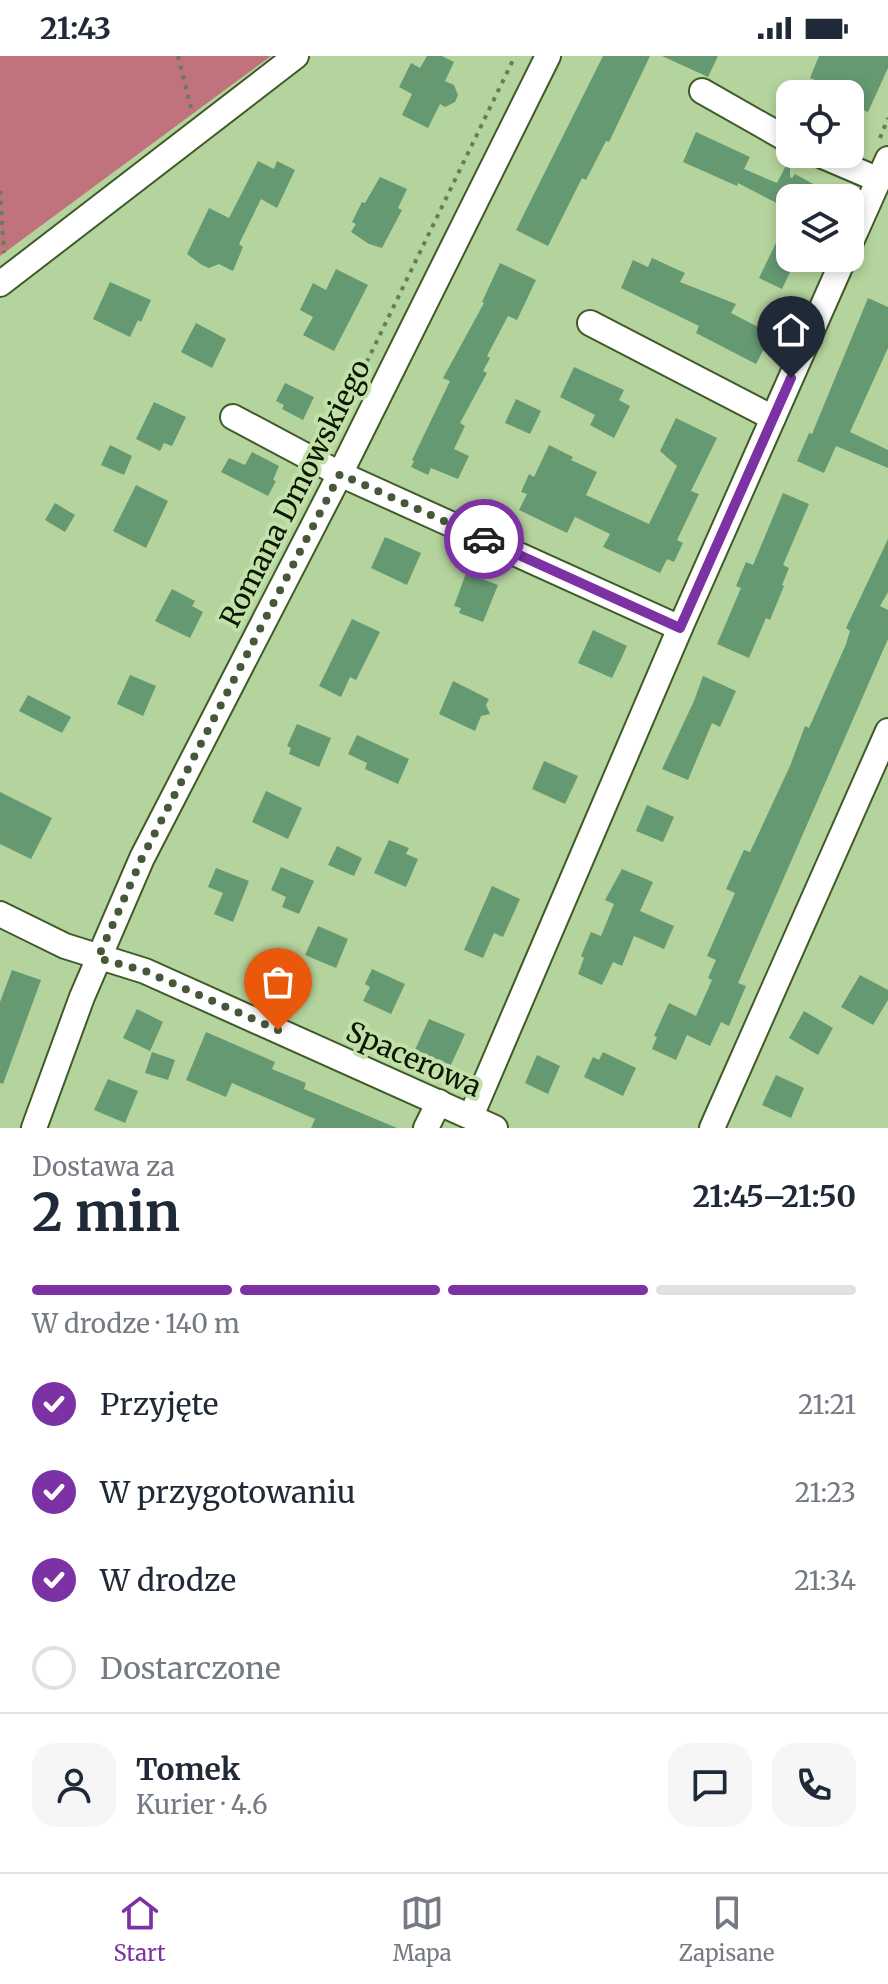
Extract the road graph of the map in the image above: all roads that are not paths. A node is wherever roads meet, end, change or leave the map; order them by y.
1 (296, 56) edge
2 (548, 56) edge
3 (702, 91) dead end
4 (776, 133) edge
5 (883, 170) edge
6 (864, 213) edge
7 (838, 272) edge
8 (3, 282) edge
9 (590, 323) dead end
10 (233, 417) dead end
11 (773, 418) junction
12 (340, 474) junction
13 (680, 628) junction
14 (888, 731) edge
15 (0, 914) edge
16 (98, 958) junction
17 (439, 1102) junction
18 (471, 1116) junction
19 (34, 1128) edge
20 (426, 1128) edge
21 (495, 1128) edge
22 (712, 1128) edge

1 - 8 street
2 - 12 street, Romana Dmowskiego
3 - 4 street
5 - 6 street
7 - 11 street
9 - 11 street
10 - 12 street
11 - 13 street
12 - 13 street
12 - 16 street, Romana Dmowskiego
13 - 18 street
14 - 22 street
15 - 16 street, Spacerowa
16 - 17 street, Spacerowa
16 - 19 street, Romana Dmowskiego
17 - 18 street, Spacerowa
17 - 20 street
18 - 21 street, Spacerowa

